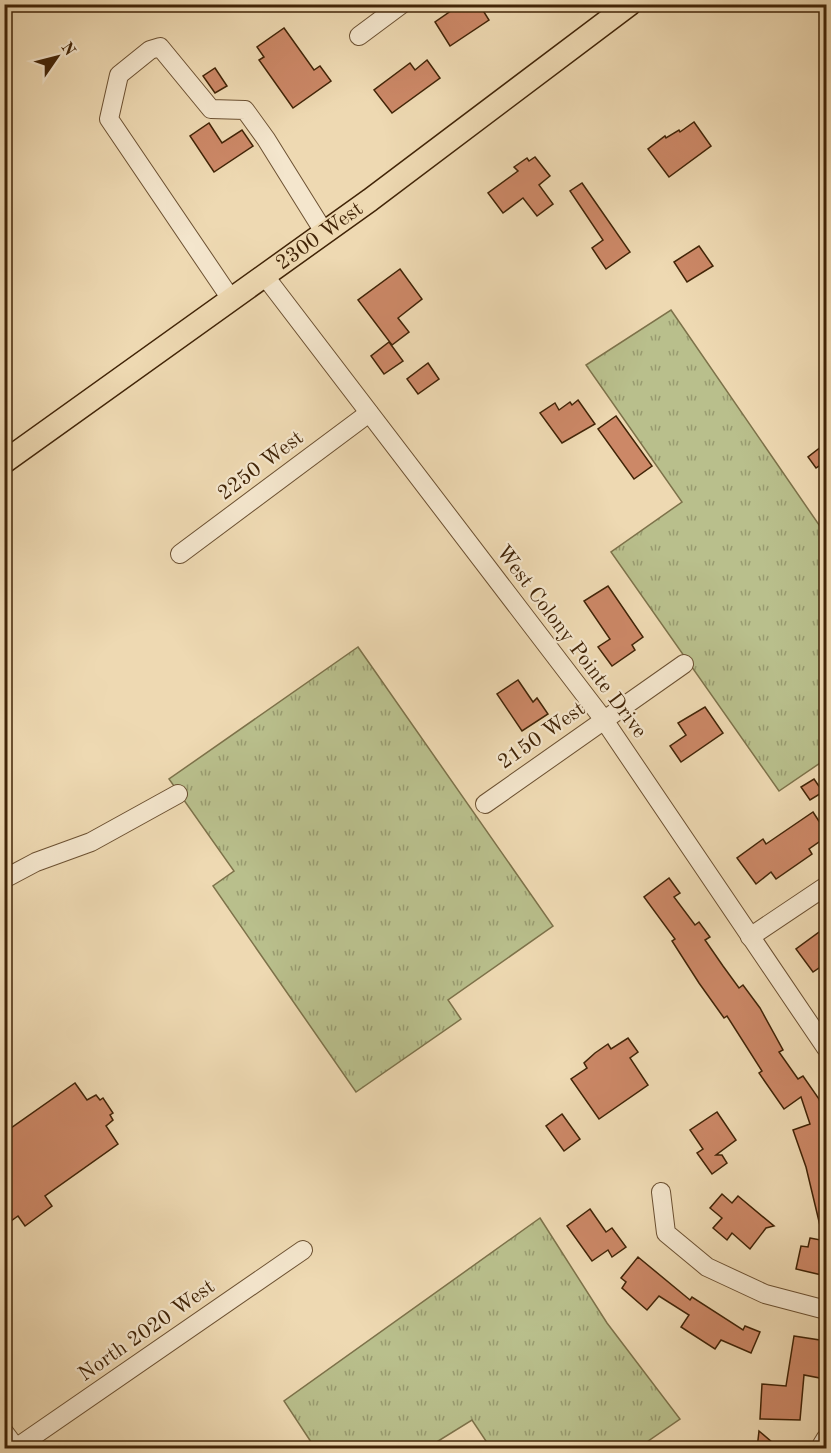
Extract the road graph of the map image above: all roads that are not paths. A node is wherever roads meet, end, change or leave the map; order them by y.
1 (402, 4) edge
2 (630, 4) edge
3 (359, 36) dead end
4 (324, 232) junction
5 (264, 275) junction
6 (231, 299) junction
7 (369, 413) junction
8 (4, 462) edge
9 (180, 554) dead end
10 (684, 664) dead end
11 (604, 720) junction
12 (178, 794) dead end
13 (484, 804) dead end
14 (6, 874) edge
15 (826, 886) edge
16 (750, 937) junction
17 (826, 1047) edge
18 (661, 1192) dead end
19 (303, 1250) dead end
20 (826, 1310) edge
21 (4, 1432) edge
22 (826, 1438) edge
23 (16, 1449) edge
24 (820, 1449) edge

1 - 3 street
2 - 4 main road, 2300 West
4 - 5 main road, 2300 West
4 - 6 street
5 - 6 main road, 2300 West
5 - 7 street, West Colony Pointe Drive
6 - 8 main road, 2300 West
7 - 9 street, 2250 West
7 - 11 street, West Colony Pointe Drive
10 - 11 street, 2150 West
11 - 13 street, 2150 West
11 - 16 street, West Colony Pointe Drive
12 - 14 street
15 - 16 street
16 - 17 street, West Colony Pointe Drive
18 - 20 street
19 - 23 street, North 2020 West
21 - 23 street
22 - 24 street

